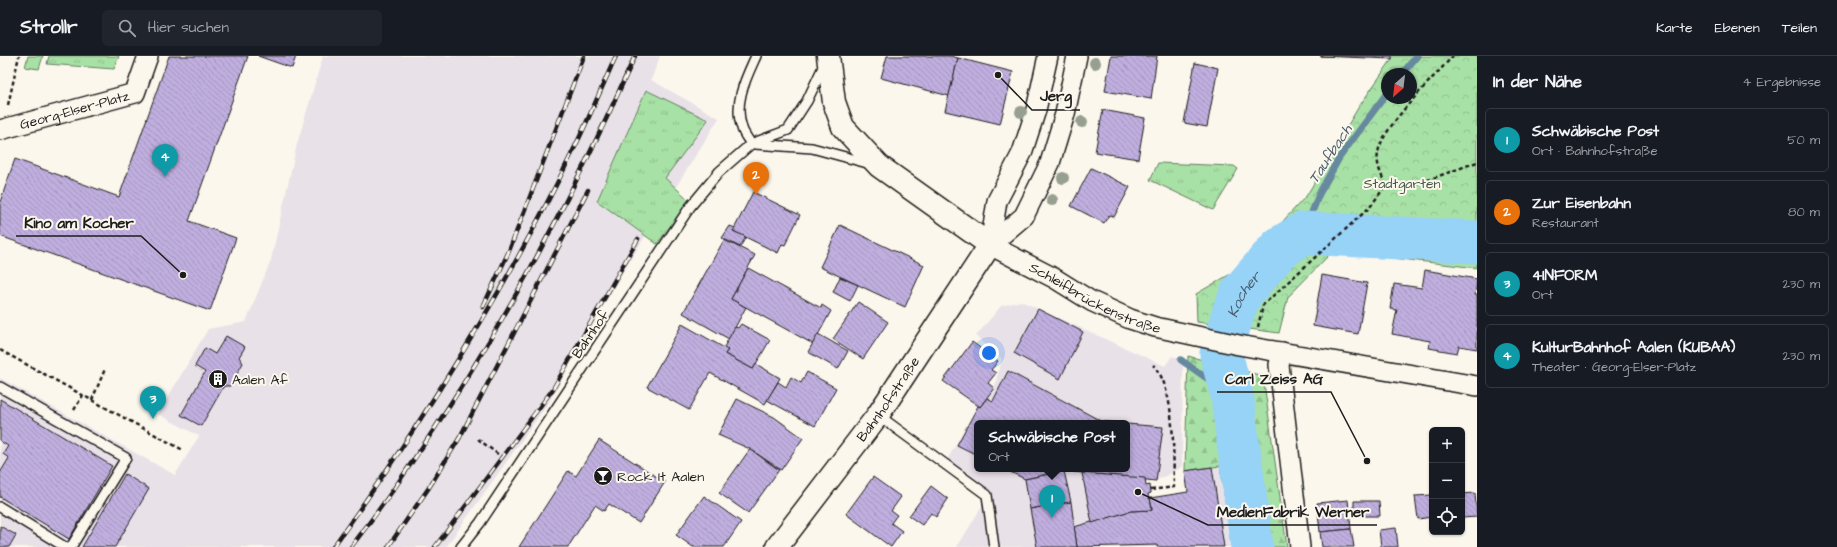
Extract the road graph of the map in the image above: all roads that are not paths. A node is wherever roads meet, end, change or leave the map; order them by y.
1 (148, 56) edge
2 (756, 56) edge
3 (828, 56) edge
4 (1048, 56) edge
5 (1077, 56) edge
6 (1, 131) edge
7 (751, 144) junction
8 (879, 166) junction
9 (990, 245) junction
10 (1282, 352) junction
11 (1477, 386) edge
12 (0, 387) edge
13 (878, 415) junction
14 (0, 507) edge
15 (65, 547) edge
16 (71, 547) edge
17 (461, 547) edge
18 (777, 547) edge
19 (994, 547) edge
20 (1300, 547) edge

1 - 6 street, Georg-Elser-Platz
2 - 7 lane
3 - 7 lane, Bahnhof
3 - 8 main road
4 - 9 street, Bahnhofstraße
5 - 9 street, Bahnhofstraße
7 - 8 lane
7 - 17 lane, Bahnhof
8 - 9 main road
9 - 10 street, Schleifbrückenstraße
9 - 13 main road, Bahnhofstraße
10 - 11 street
10 - 20 street
12 - 16 lane
13 - 18 main road, Bahnhofstraße
13 - 19 lane
14 - 15 lane

